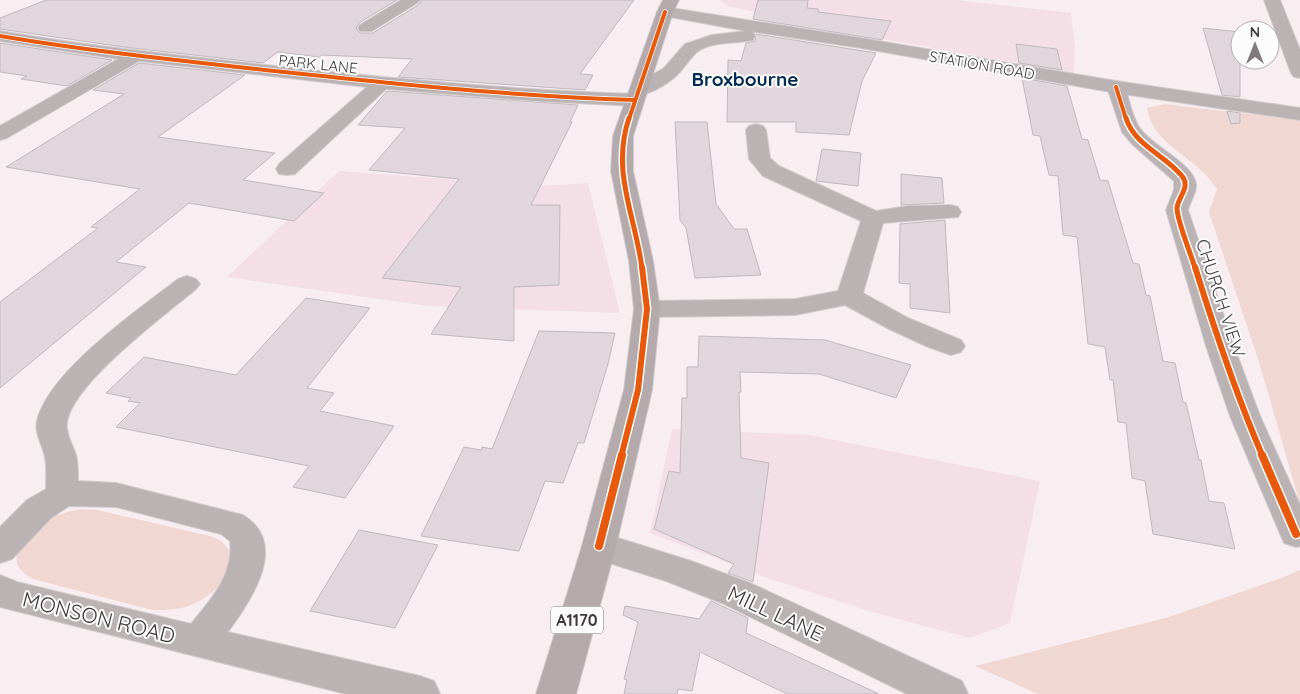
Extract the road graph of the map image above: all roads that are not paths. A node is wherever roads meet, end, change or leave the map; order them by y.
1 (412, 0) edge
2 (1272, 0) edge
3 (668, 6) edge
4 (366, 28) dead end
5 (0, 36) edge
6 (861, 43) junction
7 (136, 56) junction
8 (1300, 73) edge
9 (382, 84) junction
10 (1116, 87) junction
11 (636, 96) junction
12 (1300, 114) edge
13 (756, 130) dead end
14 (0, 134) edge
15 (287, 169) dead end
16 (950, 212) dead end
17 (873, 218) junction
18 (187, 284) dead end
19 (849, 296) junction
20 (646, 309) junction
21 (951, 346) dead end
22 (62, 494) junction
23 (1296, 534) dead end
24 (599, 546) junction
25 (0, 549) edge
26 (0, 590) edge
27 (199, 642) junction
28 (420, 694) edge
29 (556, 694) edge
30 (948, 694) edge

1 - 4 street
2 - 8 street
3 - 6 main road, STATION ROAD
3 - 11 main road, A1170
5 - 7 street, PARK LANE
6 - 10 main road, STATION ROAD
6 - 11 main road
7 - 9 street, PARK LANE
7 - 14 street
9 - 11 street, PARK LANE
9 - 15 street
10 - 12 main road, STATION ROAD
10 - 23 street, CHURCH VIEW
11 - 20 main road, A1170
13 - 17 street
16 - 17 street
17 - 19 street
18 - 22 street
19 - 20 street
19 - 21 street
20 - 24 main road, A1170
22 - 25 street
22 - 27 street, MONSON ROAD
24 - 29 main road, A1170
24 - 30 street, MILL LANE
26 - 27 street, MONSON ROAD
27 - 28 street, MONSON ROAD

